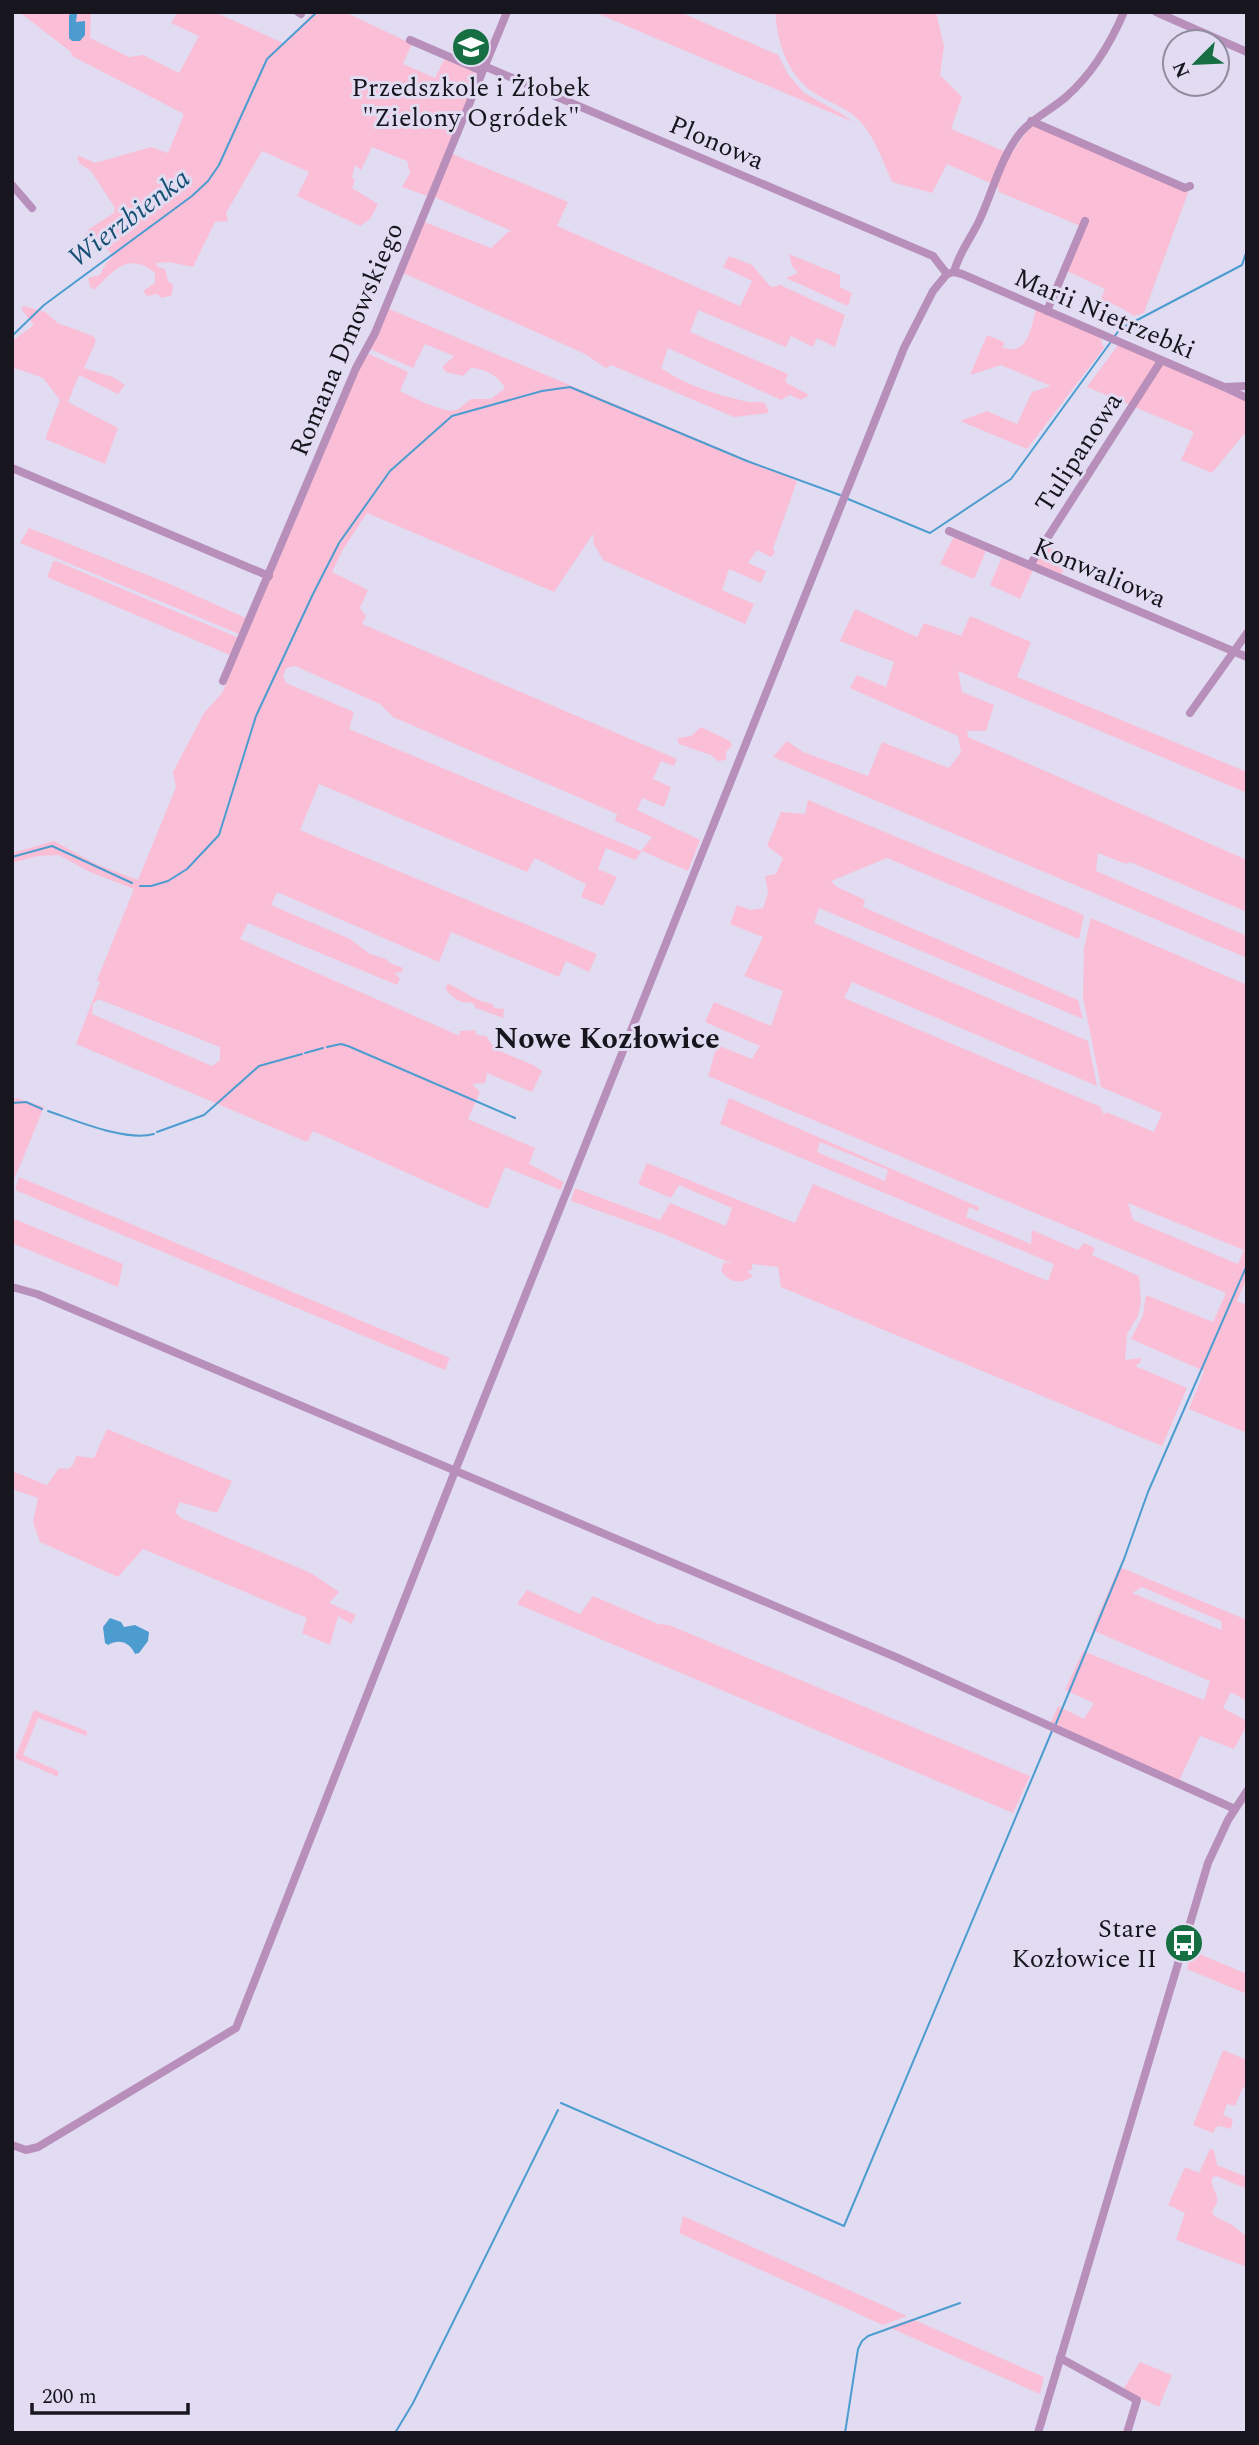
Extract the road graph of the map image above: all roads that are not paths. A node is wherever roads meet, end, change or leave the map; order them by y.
1 (507, 12) edge
2 (1124, 12) edge
3 (1156, 12) edge
4 (410, 40) dead end
5 (1247, 52) edge
6 (483, 69) junction
7 (1031, 121) junction
8 (12, 185) edge
9 (1190, 186) dead end
10 (32, 208) dead end
11 (1085, 221) dead end
12 (950, 273) junction
13 (1047, 311) junction
14 (1161, 361) junction
15 (1247, 386) edge
16 (1224, 387) junction
17 (1247, 398) edge
18 (12, 468) edge
19 (949, 531) dead end
20 (1030, 565) junction
21 (269, 576) junction
22 (1247, 633) edge
23 (1235, 652) junction
24 (1247, 657) edge
25 (223, 681) dead end
26 (1190, 713) dead end
27 (12, 1287) edge
28 (455, 1471) junction
29 (1247, 1791) edge
30 (1235, 1809) junction
31 (12, 2145) edge
32 (1060, 2358) junction
33 (1038, 2433) edge
34 (1127, 2433) edge

1 - 6 street, Romana Dmowskiego
2 - 7 street
3 - 5 street
4 - 6 street, Plonowa
6 - 12 street, Plonowa
6 - 21 street, Romana Dmowskiego
7 - 9 street
7 - 12 street
8 - 10 street
11 - 13 street
12 - 13 street, Marii Nietrzebki
12 - 28 street
13 - 14 street, Marii Nietrzebki
14 - 16 street, Marii Nietrzebki
14 - 20 street, Tulipanowa
15 - 16 street, Marii Nietrzebki
16 - 17 street
18 - 21 street
19 - 20 street, Konwaliowa
20 - 23 street, Konwaliowa
21 - 25 street, Romana Dmowskiego
22 - 23 street
23 - 24 street, Konwaliowa
23 - 26 street
27 - 28 street
28 - 30 street
28 - 31 street
29 - 30 street
30 - 32 street
32 - 33 street
32 - 34 street

